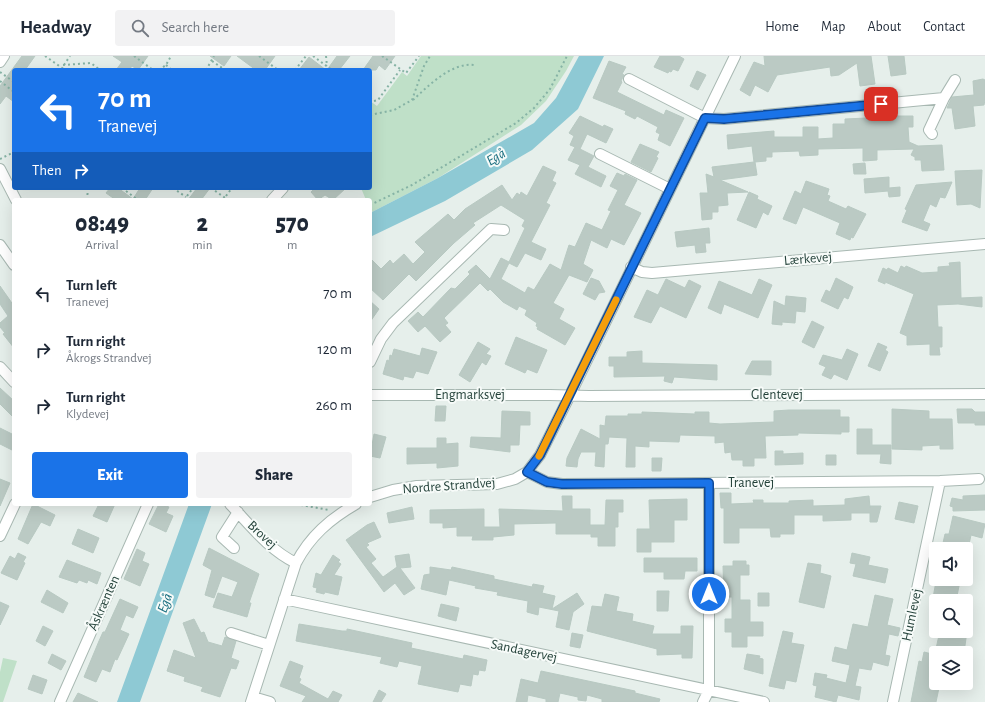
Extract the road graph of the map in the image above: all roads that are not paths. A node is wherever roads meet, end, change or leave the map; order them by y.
1 (4, 56) edge
2 (736, 56) edge
3 (0, 62) edge
4 (629, 79) dead end
5 (955, 80) dead end
6 (944, 98) junction
7 (705, 118) junction
8 (932, 134) dead end
9 (600, 154) dead end
10 (0, 169) edge
11 (670, 189) junction
12 (281, 190) edge
13 (15, 198) edge
14 (274, 198) edge
15 (504, 230) dead end
16 (985, 244) edge
17 (0, 245) edge
18 (12, 262) edge
19 (631, 267) junction
20 (372, 358) edge
21 (0, 367) edge
22 (12, 380) edge
23 (985, 394) edge
24 (372, 395) edge
25 (570, 395) junction
26 (527, 472) junction
27 (979, 479) dead end
28 (940, 481) junction
29 (709, 483) junction
30 (372, 496) edge
31 (14, 506) edge
32 (147, 506) edge
33 (232, 506) edge
34 (352, 506) edge
35 (238, 512) junction
36 (3, 520) edge
37 (0, 536) edge
38 (234, 548) dead end
39 (296, 563) junction
40 (284, 599) junction
41 (231, 632) dead end
42 (269, 645) junction
43 (709, 690) junction
44 (252, 700) edge
45 (60, 702) edge
46 (270, 702) edge
47 (703, 702) edge
48 (764, 702) edge
49 (893, 702) edge

1 - 3 street
2 - 7 street
4 - 7 street
5 - 6 street
6 - 7 street
6 - 8 street
7 - 11 street
9 - 11 street
10 - 13 street
11 - 19 street
12 - 14 street
15 - 20 street
16 - 19 street, Lærkevej
17 - 18 street
19 - 25 street
21 - 22 street
23 - 25 street, Glentevej
24 - 25 street, Engmarksvej
25 - 26 street
26 - 29 street, Tranevej
26 - 30 street, Nordre Strandvej
27 - 28 street, Tranevej
28 - 29 street, Tranevej
28 - 49 street, Humlevej
29 - 43 street
31 - 36 street
32 - 45 street, Åskrænten
33 - 35 street, Brovej
34 - 39 street
35 - 38 street
35 - 39 street, Brovej
36 - 37 street
39 - 40 street
40 - 42 street
40 - 43 street, Sandagervej
41 - 42 street
42 - 44 street
43 - 47 street
43 - 48 street, Sandagervej
44 - 46 street

